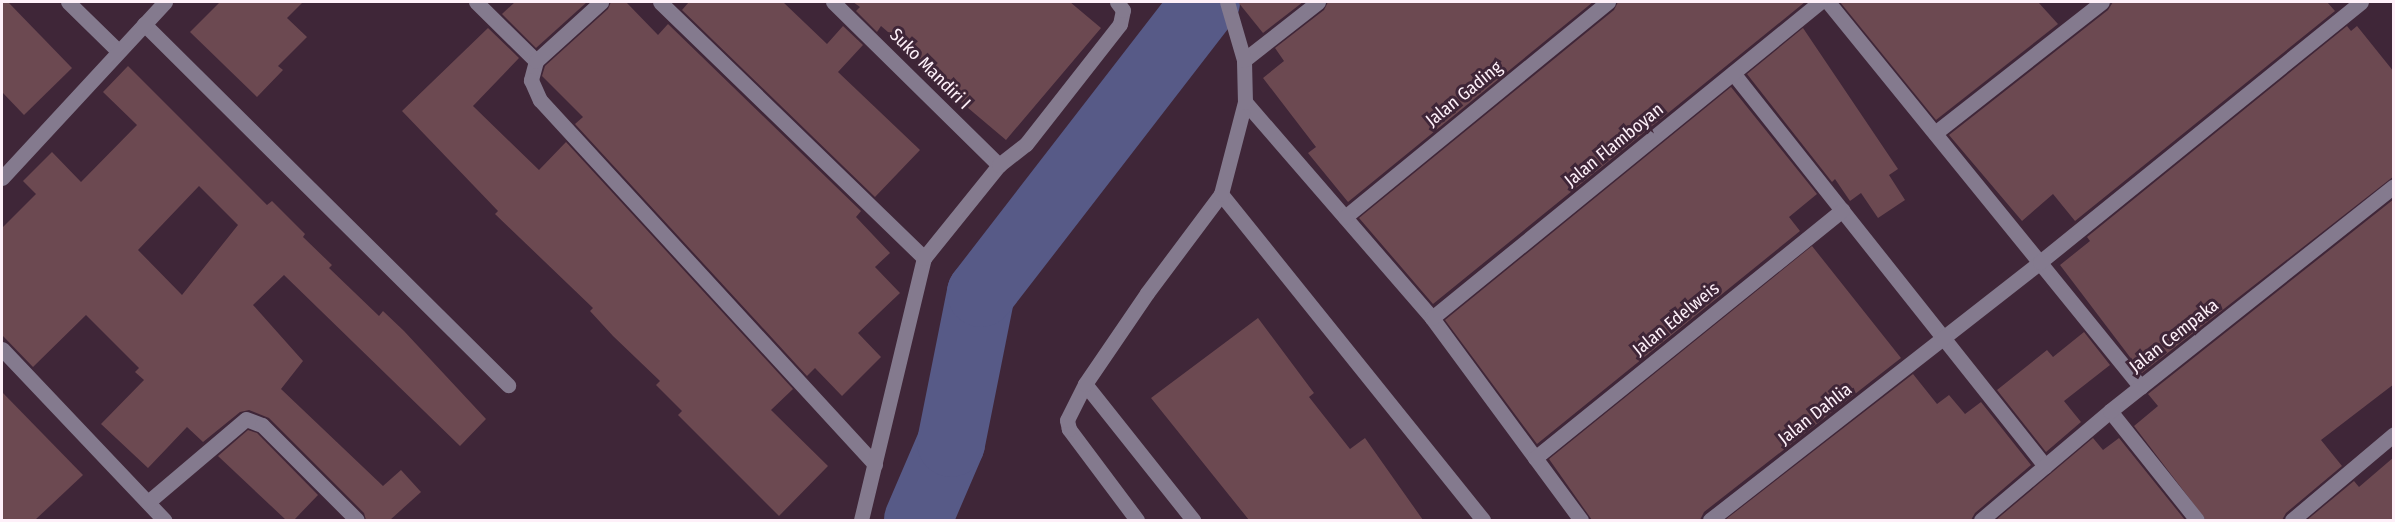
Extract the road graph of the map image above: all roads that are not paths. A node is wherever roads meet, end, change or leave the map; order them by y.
1 (68, 2) edge
2 (165, 2) edge
3 (476, 2) edge
4 (601, 2) edge
5 (660, 2) edge
6 (1117, 2) edge
7 (1227, 2) edge
8 (1318, 2) edge
9 (1608, 2) edge
10 (1820, 2) edge
11 (1828, 2) edge
12 (2102, 2) edge
13 (2361, 2) edge
14 (839, 3) edge
15 (144, 24) junction
16 (118, 51) junction
17 (1244, 60) junction
18 (536, 61) junction
19 (1733, 73) junction
20 (1245, 102) junction
21 (1935, 133) junction
22 (999, 165) junction
23 (2, 177) edge
24 (2394, 186) edge
25 (1221, 194) junction
26 (1842, 210) junction
27 (1345, 217) junction
28 (924, 258) junction
29 (2040, 262) junction
30 (1432, 318) junction
31 (1943, 338) junction
32 (2, 349) edge
33 (1085, 384) junction
34 (508, 385) dead end
35 (2141, 387) junction
36 (2110, 411) junction
37 (2394, 434) edge
38 (1535, 458) junction
39 (875, 464) junction
40 (2045, 466) junction
41 (148, 502) junction
42 (164, 520) edge
43 (357, 520) edge
44 (861, 520) edge
45 (1137, 520) edge
46 (1193, 520) edge
47 (1483, 520) edge
48 (1581, 520) edge
49 (1710, 520) edge
50 (1981, 520) edge
51 (2197, 520) edge
52 (2292, 520) edge

1 - 16 street
2 - 15 street
3 - 18 street
4 - 18 street
5 - 28 street
6 - 22 street
7 - 17 street
8 - 17 street
9 - 27 street, Jalan Gading
10 - 19 street, Jalan Flamboyan
11 - 21 street
12 - 21 street
13 - 29 street, Jalan Dahlia
14 - 22 street, Suko Mandiri I
15 - 16 street
15 - 34 street
16 - 23 street
17 - 20 street
18 - 39 street
19 - 26 street
19 - 30 street, Jalan Flamboyan
20 - 25 street
20 - 27 street
21 - 29 street
22 - 28 street
24 - 35 street, Jalan Cempaka
25 - 33 street
25 - 47 street
26 - 31 street
26 - 38 street, Jalan Edelweis
27 - 30 street
28 - 39 street
29 - 31 street, Jalan Dahlia
29 - 35 street
30 - 38 street
31 - 40 street
31 - 49 street, Jalan Dahlia
32 - 41 street
33 - 45 street
33 - 46 street
35 - 36 street, Jalan Cempaka
36 - 40 street, Jalan Cempaka
36 - 51 street
37 - 52 street
38 - 48 street
39 - 44 street
40 - 50 street, Jalan Cempaka
41 - 42 street
41 - 43 street

